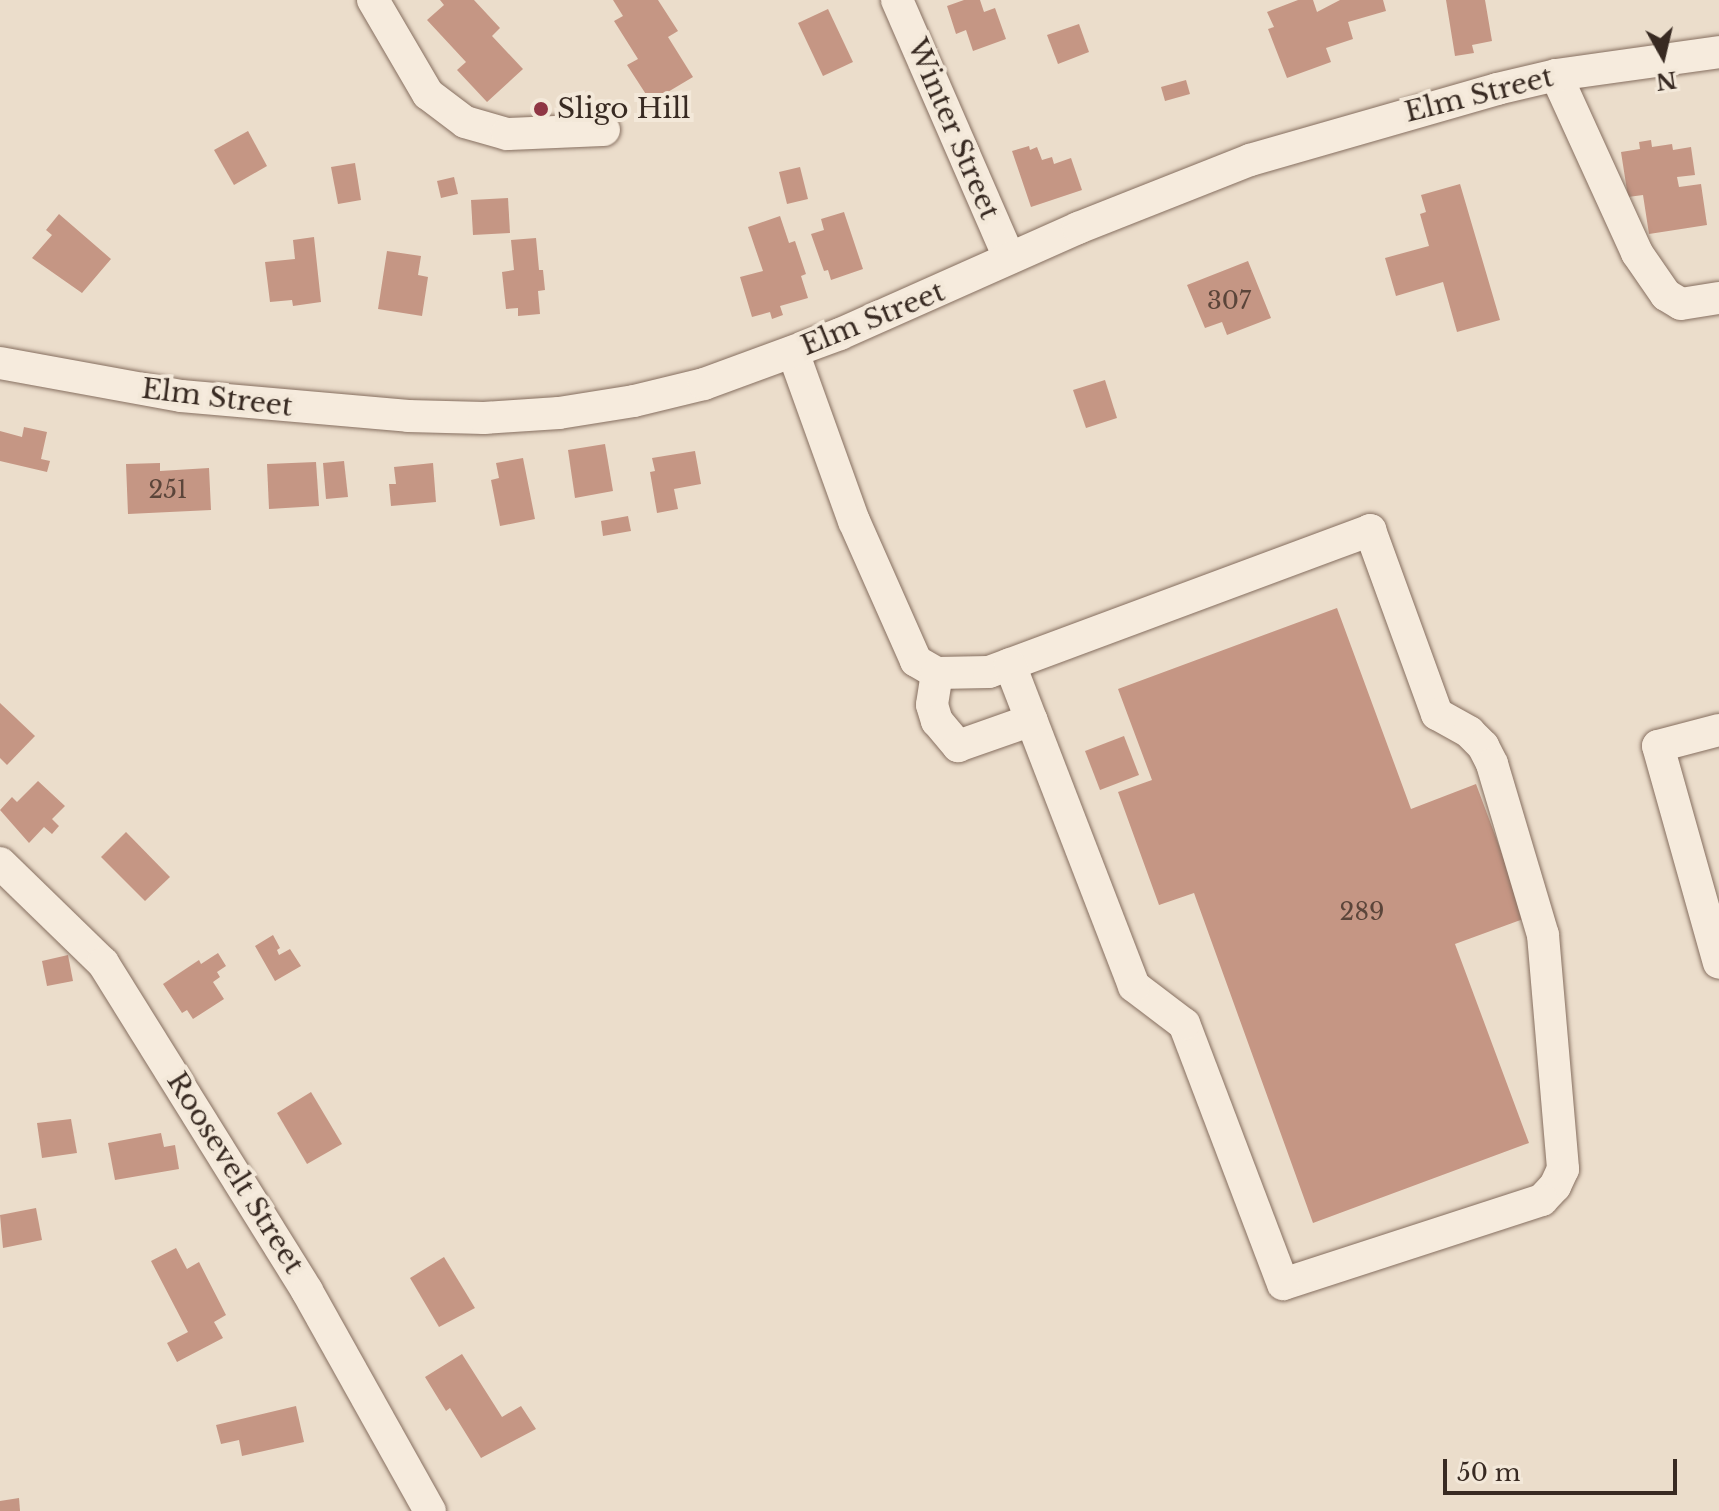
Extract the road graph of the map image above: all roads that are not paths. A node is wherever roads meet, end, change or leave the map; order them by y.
1 (373, 0) edge
2 (897, 0) edge
3 (1719, 52) edge
4 (1556, 75) junction
5 (604, 130) dead end
6 (1009, 258) junction
7 (1719, 298) edge
8 (0, 338) edge
9 (793, 352) junction
10 (0, 363) edge
11 (42, 371) junction
12 (1010, 664) junction
13 (937, 673) junction
14 (1032, 720) junction
15 (1719, 730) edge
16 (0, 863) edge
17 (1719, 963) edge
18 (430, 1511) edge

1 - 5 street
2 - 6 street, Winter Street
3 - 4 street, Elm Street
4 - 6 street, Elm Street
4 - 7 street
6 - 9 street, Elm Street
8 - 11 street
9 - 11 street, Elm Street
9 - 13 street
10 - 11 street, Elm Street
12 - 13 street
12 - 14 street
12 - 14 street
13 - 14 street
15 - 17 street
16 - 18 street, Roosevelt Street

